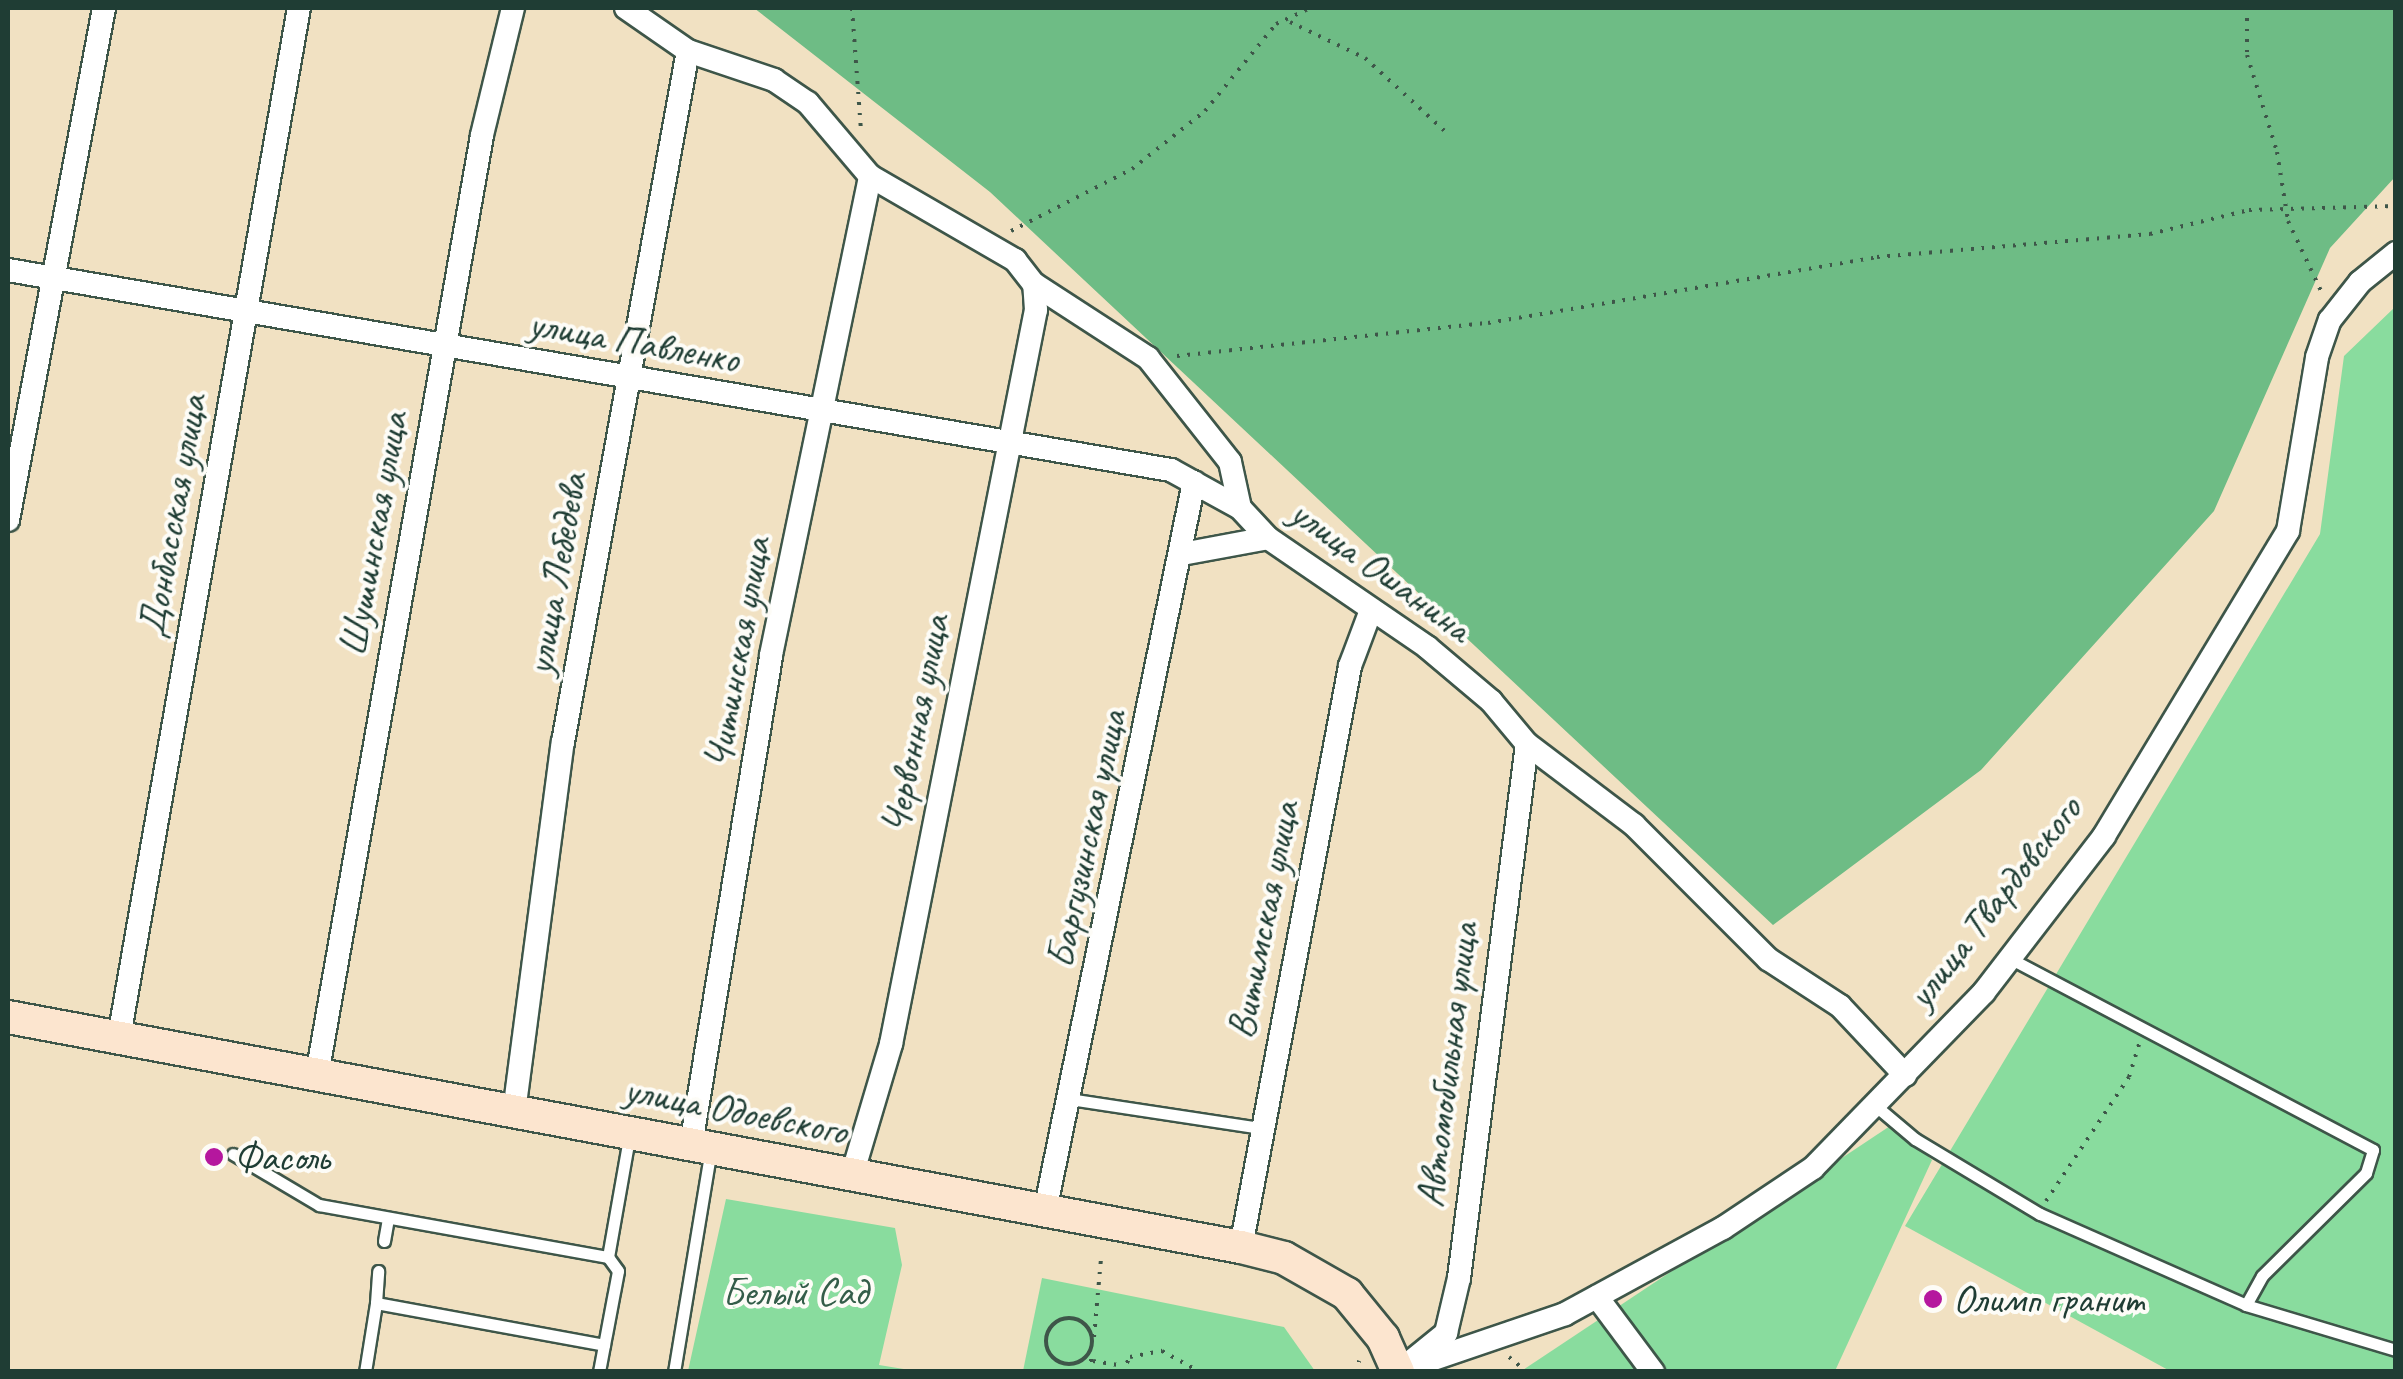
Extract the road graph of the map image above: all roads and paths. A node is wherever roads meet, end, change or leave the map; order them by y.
1 (104, 8) edge
2 (299, 8) edge
3 (514, 8) edge
4 (626, 8) edge
5 (852, 8) edge
6 (1310, 8) edge
7 (2247, 8) edge
8 (1290, 22) junction
9 (688, 52) junction
10 (1449, 135) dead end
11 (870, 176) junction
12 (2286, 206) junction
13 (2396, 206) edge
14 (986, 243) junction
15 (2396, 253) edge
16 (8, 270) edge
17 (54, 279) junction
18 (1034, 284) junction
19 (2328, 306) dead end
20 (246, 312) junction
21 (444, 348) junction
22 (1148, 358) junction
23 (630, 377) junction
24 (820, 411) junction
25 (1008, 441) junction
26 (1194, 482) junction
27 (1240, 508) junction
28 (8, 520) edge
29 (1268, 538) junction
30 (1182, 554) junction
31 (1371, 610) junction
32 (1527, 744) junction
33 (2013, 960) junction
34 (8, 1017) edge
35 (2143, 1032) junction
36 (120, 1037) junction
37 (1906, 1075) junction
38 (316, 1076) junction
39 (1069, 1098) junction
40 (1877, 1107) junction
41 (514, 1112) junction
42 (1261, 1128) junction
43 (630, 1134) junction
44 (702, 1147) junction
45 (233, 1154) dead end
46 (852, 1175) junction
47 (1045, 1211) junction
48 (2040, 1214) junction
49 (388, 1218) junction
50 (384, 1241) dead end
51 (1241, 1247) junction
52 (608, 1257) junction
53 (1101, 1259) dead end
54 (378, 1271) dead end
55 (1597, 1297) junction
56 (376, 1304) junction
57 (2246, 1305) junction
58 (1093, 1344) junction
59 (604, 1345) junction
60 (2396, 1350) edge
61 (1091, 1361) junction
62 (1359, 1361) dead end
63 (1122, 1369) edge
64 (365, 1372) edge
65 (599, 1372) edge
66 (674, 1372) edge
67 (1090, 1372) edge
68 (1200, 1372) edge
69 (1355, 1372) edge
70 (1398, 1372) edge
71 (1652, 1372) edge

1 - 17 street
2 - 20 street, Донбасская улица
3 - 21 street, Шушинская улица
4 - 9 street, улица Ошанина
5 - 11 path
6 - 8 path
7 - 12 path
8 - 10 path
8 - 14 path
9 - 11 street, улица Ошанина
9 - 23 street, улица Лебедева
11 - 14 street, улица Ошанина
11 - 24 street, Читинская улица
12 - 13 path
12 - 19 path
12 - 22 path
14 - 18 street, улица Ошанина
15 - 33 street, улица Твардовского
16 - 17 street, улица Павленко
17 - 20 street, улица Павленко
17 - 28 street
18 - 22 street, улица Ошанина
18 - 25 street, Червонная улица
20 - 21 street, улица Павленко
20 - 36 street, Донбасская улица
21 - 23 street, улица Павленко
21 - 38 street, Шушинская улица
22 - 27 street, улица Ошанина
23 - 24 street, улица Павленко
23 - 41 street, улица Лебедева
24 - 25 street, улица Павленко
24 - 44 street, Читинская улица
25 - 26 street, улица Павленко
25 - 46 street, Червонная улица
26 - 27 street, улица Павленко
26 - 30 street, Баргузинская улица
27 - 29 street, улица Ошанина
29 - 30 street
29 - 31 street, улица Ошанина
30 - 39 street, Баргузинская улица
31 - 32 street, улица Ошанина
31 - 42 street, Витимская улица
32 - 37 street, улица Ошанина
32 - 70 street, Автомобильная улица
33 - 35 lane
33 - 37 street, улица Твардовского
34 - 36 street, улица Одоевского
35 - 48 path
35 - 57 lane
36 - 38 street, улица Одоевского
37 - 40 street, улица Твардовского
38 - 41 street, улица Одоевского
39 - 42 lane
39 - 47 street, Баргузинская улица
40 - 48 lane
40 - 55 street, улица Твардовского
41 - 43 street, улица Одоевского
42 - 51 street, Витимская улица
43 - 44 street, улица Одоевского
43 - 52 lane
44 - 46 street, улица Одоевского
44 - 66 lane
45 - 49 lane
46 - 47 street, улица Одоевского
47 - 51 street, улица Одоевского
48 - 57 lane
49 - 50 lane
49 - 52 lane
51 - 70 street, улица Одоевского
52 - 59 lane
53 - 58 path
54 - 56 lane
55 - 70 street, улица Твардовского
55 - 71 street
56 - 59 lane
56 - 64 lane
57 - 60 lane
58 - 58 path
58 - 61 path
59 - 65 lane
61 - 63 path
61 - 67 path
62 - 69 path
63 - 68 path

